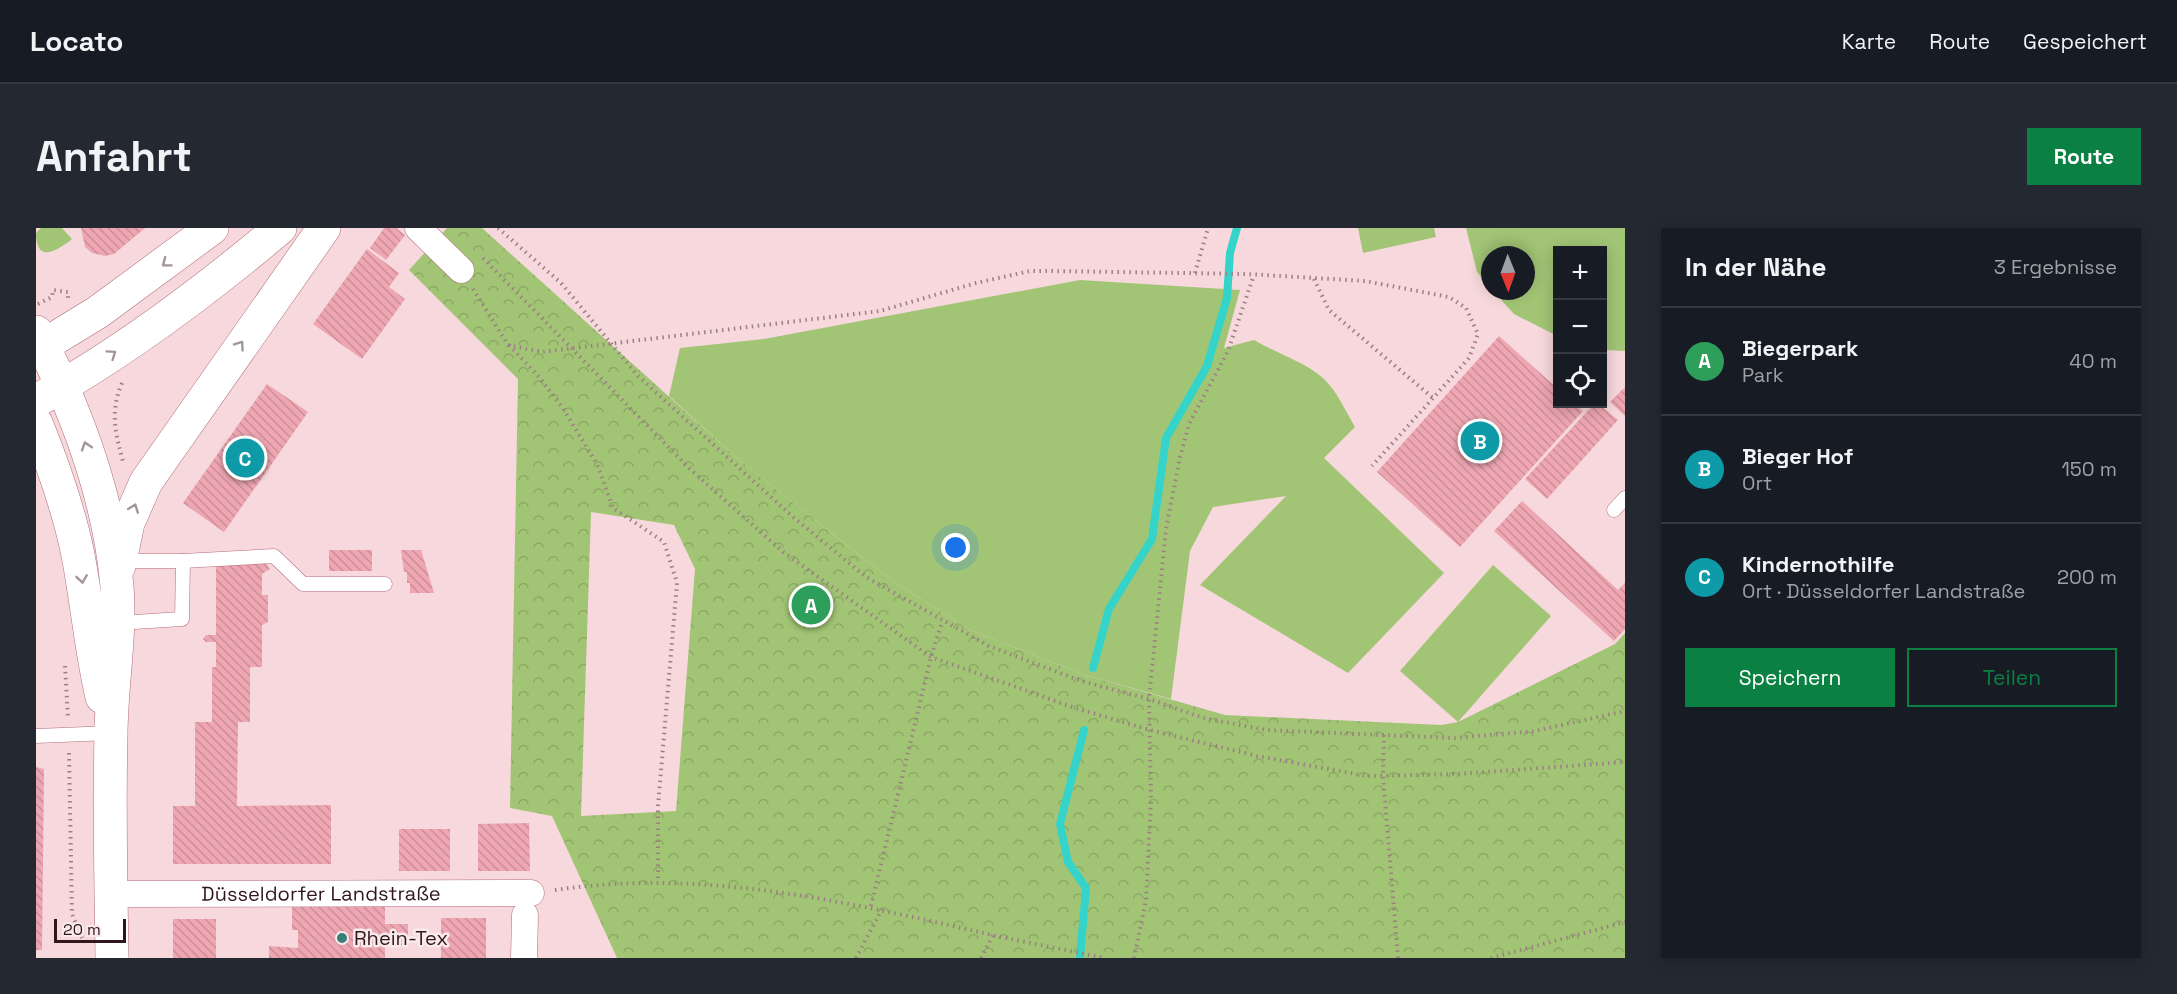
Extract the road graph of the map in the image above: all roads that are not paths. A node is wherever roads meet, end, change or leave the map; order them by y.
1 (212, 228) edge
2 (280, 228) edge
3 (324, 228) edge
4 (418, 228) edge
5 (470, 261) road end
6 (38, 343) edge
7 (49, 394) edge
8 (36, 423) edge
9 (36, 494) edge
10 (1625, 498) edge
11 (1614, 510) dead end
12 (71, 528) junction
13 (183, 561) junction
14 (118, 573) junction
15 (385, 584) dead end
16 (118, 622) junction
17 (111, 734) junction
18 (36, 736) edge
19 (111, 894) junction
20 (112, 958) edge
21 (524, 958) edge

1 -> 6 main road
7 -> 2 main road
14 -> 3 main road
4 - 5 street
6 - 7 main road
14 -> 7 main road
8 - 12 main road
9 - 12 main road
10 - 11 lane
12 -> 17 main road
13 - 14 lane
13 - 15 lane
13 - 16 lane
14 - 16 main road
16 - 17 main road
17 - 18 lane
17 - 19 main road
19 - 20 main road
19 - 21 street, Düsseldorfer Landstraße

